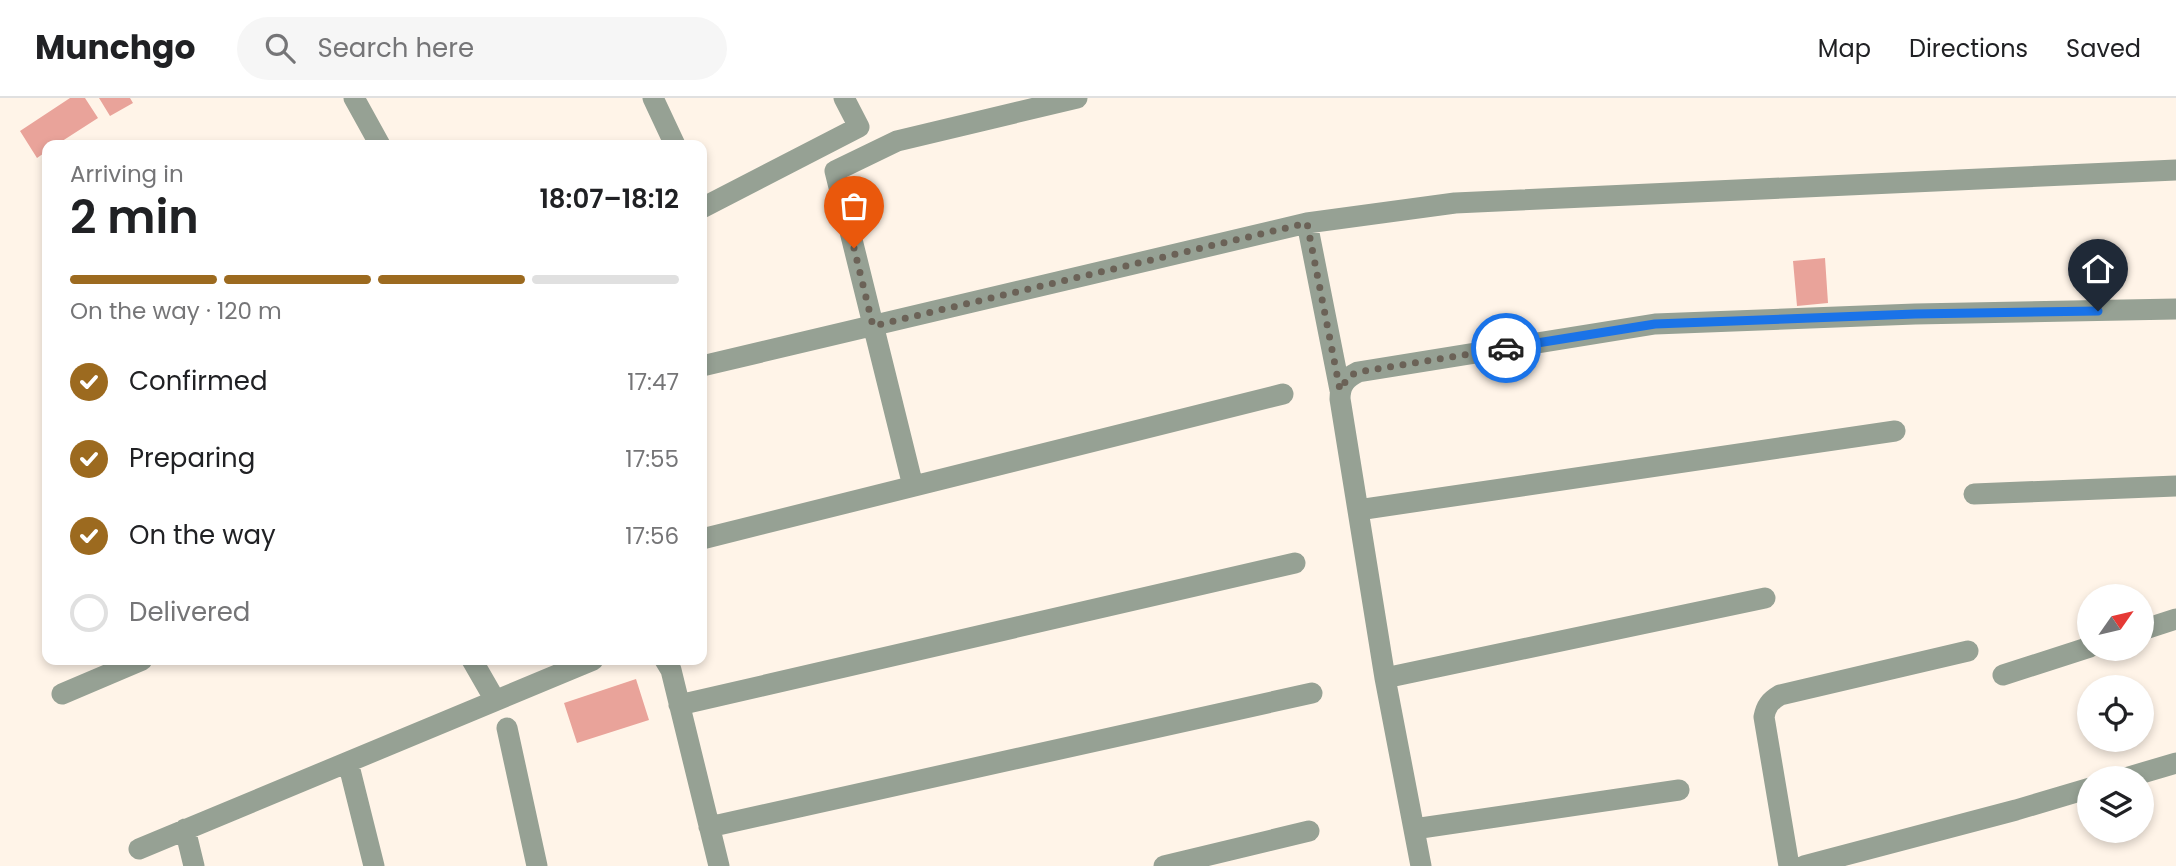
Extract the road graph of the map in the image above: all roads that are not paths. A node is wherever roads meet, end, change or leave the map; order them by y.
1 (354, 98) edge
2 (653, 98) edge
3 (844, 98) edge
4 (1077, 98) edge
5 (377, 140) edge
6 (674, 140) edge
7 (2176, 170) edge
8 (707, 203) edge
9 (1307, 223) junction
10 (2176, 309) edge
11 (873, 326) junction
12 (707, 365) edge
13 (1340, 390) junction
14 (1283, 394) dead end
15 (1895, 432) dead end
16 (913, 486) junction
17 (2176, 486) edge
18 (1974, 494) dead end
19 (1358, 510) junction
20 (707, 537) edge
21 (1296, 563) dead end
22 (1765, 598) dead end
23 (2176, 619) edge
24 (2154, 626) edge
25 (1968, 651) dead end
26 (2077, 651) edge
27 (130, 665) edge
28 (475, 665) edge
29 (581, 665) edge
30 (668, 665) edge
31 (2003, 676) dead end
32 (1385, 678) junction
33 (1312, 693) dead end
34 (62, 694) dead end
35 (495, 700) junction
36 (679, 705) junction
37 (506, 728) dead end
38 (348, 761) junction
39 (2176, 763) edge
40 (2154, 770) edge
41 (1679, 790) dead end
42 (2077, 792) edge
43 (709, 827) junction
44 (185, 829) junction
45 (1414, 829) junction
46 (1309, 831) dead end
47 (139, 849) dead end
48 (194, 866) edge
49 (374, 866) edge
50 (537, 866) edge
51 (719, 866) edge
52 (1164, 866) edge
53 (1421, 866) edge
54 (1789, 866) edge
55 (1804, 866) edge

1 - 5 street
2 - 6 street
3 - 8 street
4 - 11 street
7 - 9 street
9 - 11 street
9 - 13 street
10 - 13 street
11 - 12 street
11 - 16 street
13 - 19 street
14 - 16 street
15 - 19 street
16 - 20 street
17 - 18 street
19 - 32 street
21 - 36 street
22 - 32 street
23 - 24 street
25 - 54 street
26 - 31 street
27 - 34 street
28 - 35 street
29 - 35 street
30 - 36 street
32 - 45 street
33 - 43 street
35 - 38 street
36 - 43 street
37 - 50 street
38 - 44 street
38 - 49 street
39 - 40 street
41 - 45 street
42 - 55 street
43 - 51 street
44 - 47 street
44 - 48 street
45 - 53 street
46 - 52 street

